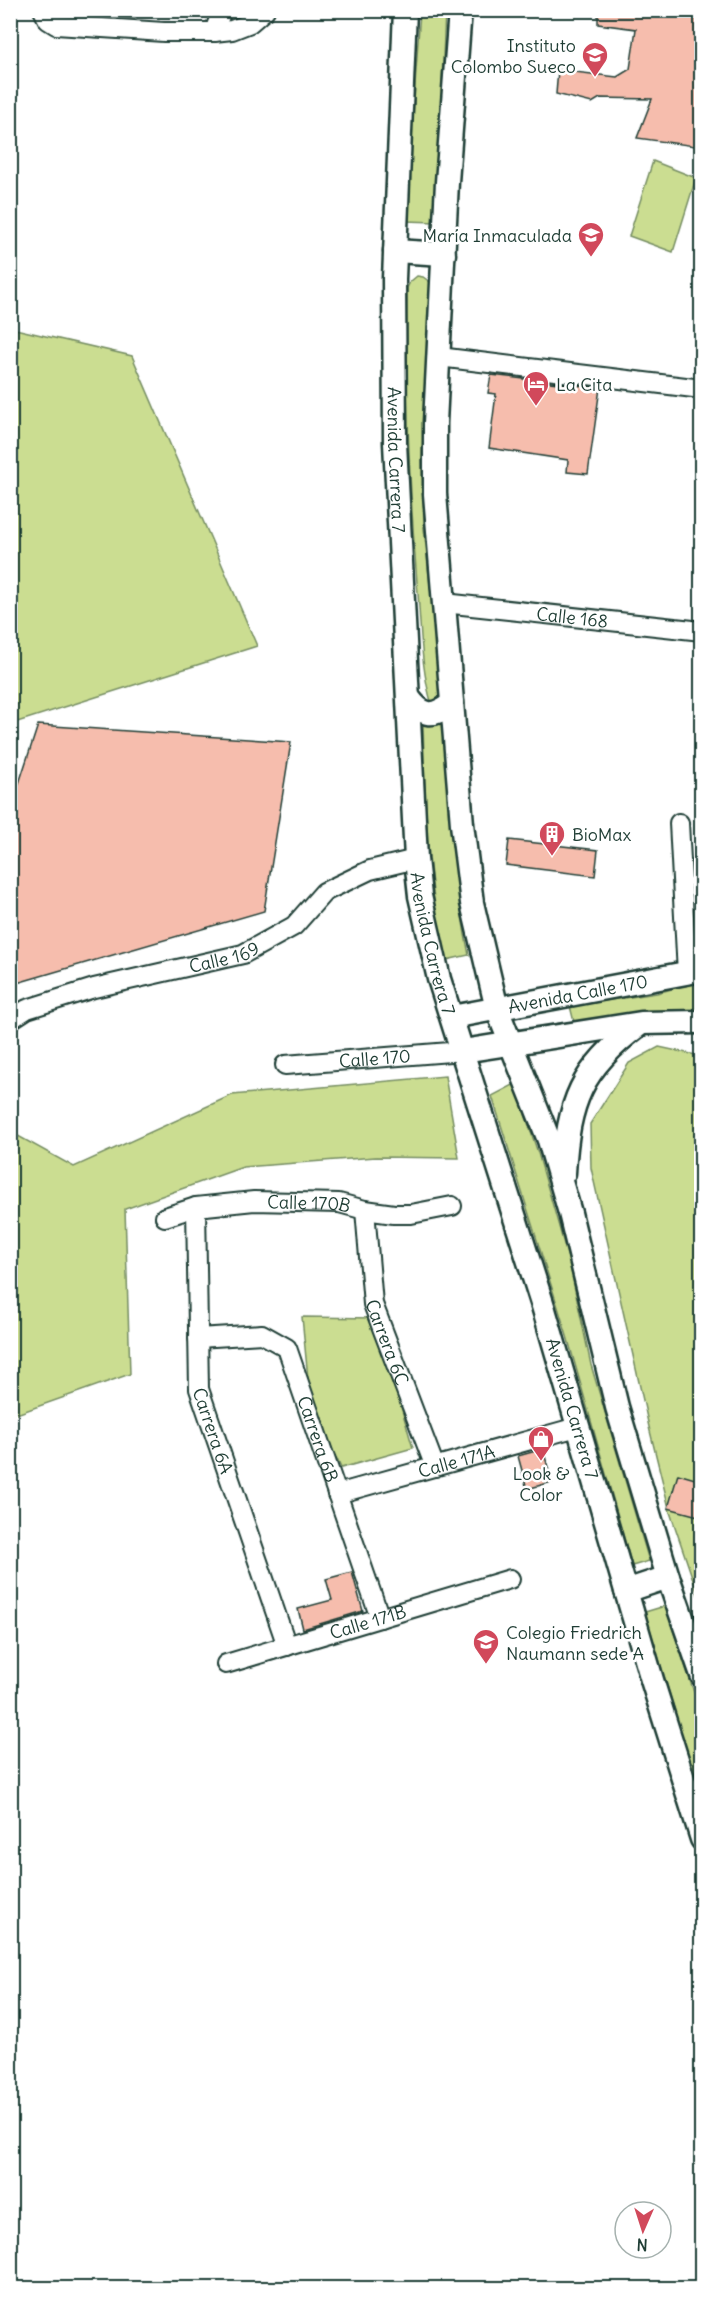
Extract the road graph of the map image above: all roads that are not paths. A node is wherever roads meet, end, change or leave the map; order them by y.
1 (222, 10) edge
2 (405, 10) edge
3 (460, 10) edge
4 (43, 11) edge
5 (263, 13) edge
6 (214, 32) junction
7 (395, 251) junction
8 (444, 254) junction
9 (439, 357) junction
10 (702, 389) edge
11 (444, 603) junction
12 (702, 631) edge
13 (409, 698) junction
14 (452, 703) junction
15 (679, 823) dead end
16 (416, 859) junction
17 (694, 971) edge
18 (497, 1009) junction
19 (452, 1017) junction
20 (10, 1020) edge
21 (702, 1022) edge
22 (642, 1023) junction
23 (511, 1044) junction
24 (463, 1051) junction
25 (285, 1065) dead end
26 (563, 1190) junction
27 (452, 1206) dead end
28 (196, 1207) junction
29 (365, 1210) junction
30 (165, 1217) dead end
31 (198, 1338) junction
32 (577, 1428) junction
33 (435, 1467) junction
34 (337, 1494) junction
35 (668, 1577) junction
36 (510, 1579) dead end
37 (626, 1592) junction
38 (380, 1618) junction
39 (287, 1646) junction
40 (225, 1665) dead end
41 (702, 1675) edge
42 (702, 1839) edge

1 - 6 street
2 - 7 main road, Avenida Carrera 7
3 - 8 main road, Avenida Carrera 7
4 - 6 street
5 - 6 street
7 - 8 main road
7 - 13 main road, Avenida Carrera 7
8 - 9 main road, Avenida Carrera 7
9 - 10 street
9 - 11 main road, Avenida Carrera 7
11 - 12 street, Calle 168
11 - 14 main road, Avenida Carrera 7
13 - 14 main road
13 - 16 main road, Avenida Carrera 7
14 - 18 main road, Avenida Carrera 7
15 - 17 street
16 - 19 main road, Avenida Carrera 7
16 - 20 street, Calle 169
17 - 18 main road, Avenida Calle 170
18 - 19 main road, Avenida Calle 170
18 - 23 main road, Avenida Carrera 7
19 - 24 main road, Avenida Carrera 7
21 - 22 main road, Avenida Calle 170
22 - 23 main road, Avenida Calle 170
22 - 26 main road
23 - 24 main road, Avenida Calle 170
23 - 26 main road, Avenida Carrera 7
24 - 25 street, Calle 170
24 - 32 main road, Avenida Carrera 7
26 - 35 main road, Avenida Carrera 7
27 - 29 street, Calle 170B
28 - 29 street, Calle 170B
28 - 30 street, Calle 170B
28 - 31 street, Carrera 6A
29 - 33 street, Carrera 6C
31 - 34 street, Carrera 6B
31 - 39 street, Carrera 6A
32 - 33 street, Calle 171A
32 - 37 main road, Avenida Carrera 7
33 - 34 street, Calle 171A
34 - 38 street, Carrera 6B
35 - 37 main road
35 - 41 main road, Avenida Carrera 7
36 - 38 street, Calle 171B
37 - 42 main road, Avenida Carrera 7
38 - 39 street, Calle 171B
39 - 40 street, Calle 171B

